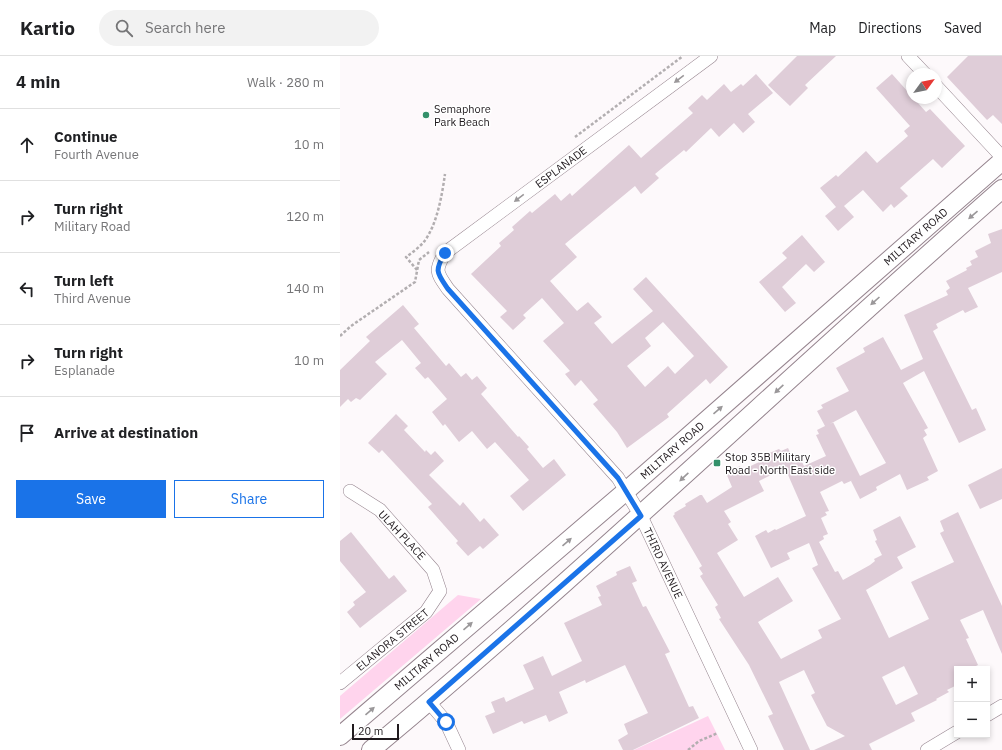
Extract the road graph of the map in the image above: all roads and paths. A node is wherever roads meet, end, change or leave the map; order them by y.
1 (710, 56) edge
2 (908, 56) edge
3 (919, 68) edge
4 (942, 92) edge
5 (1002, 157) edge
6 (1002, 162) edge
7 (445, 174) dead end
8 (1002, 189) edge
9 (416, 270) dead end
10 (415, 282) dead end
11 (448, 289) joint
12 (340, 336) edge
13 (626, 491) junction
14 (350, 492) dead end
15 (641, 516) junction
16 (440, 591) joint
17 (340, 683) edge
18 (429, 702) junction
19 (1002, 706) edge
20 (990, 713) edge
21 (718, 733) dead end
22 (954, 734) edge
23 (340, 736) edge
24 (371, 750) edge
25 (459, 750) edge
26 (688, 750) edge
27 (751, 750) edge
28 (927, 750) edge

1 -> 11 street, ESPLANADE
2 - 3 street
4 - 5 street
13 -> 6 main road, MILITARY ROAD
7 - 9 path
8 -> 15 main road, MILITARY ROAD
10 - 12 path
11 - 13 street, THIRD AVENUE
13 - 15 street, THIRD AVENUE
23 -> 13 main road, MILITARY ROAD
14 - 16 street, ULAH PLACE
15 - 18 main road, MILITARY ROAD
15 - 27 street, THIRD AVENUE
16 - 17 street, ELANORA STREET
18 - 24 main road, MILITARY ROAD
18 - 25 street
19 - 20 street
21 - 26 path
22 - 28 street

